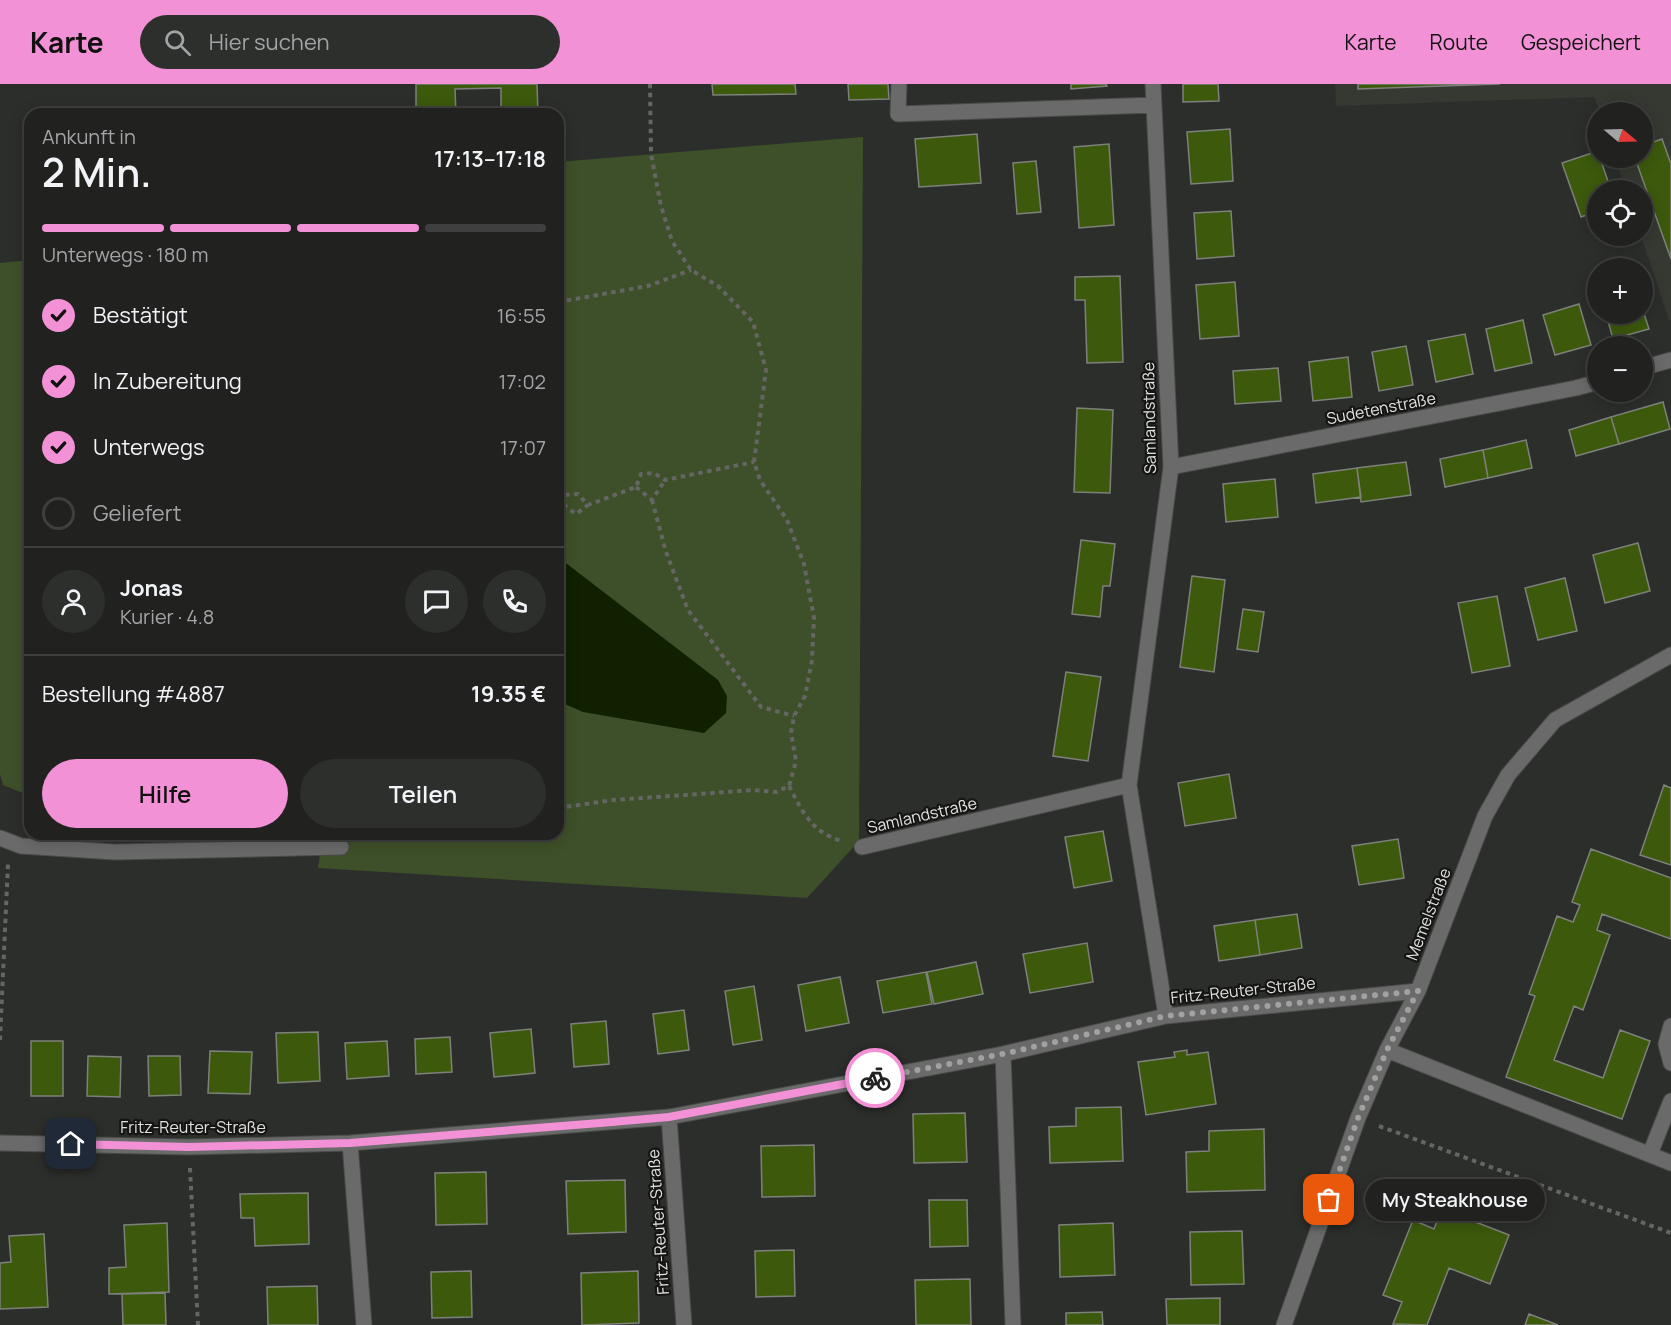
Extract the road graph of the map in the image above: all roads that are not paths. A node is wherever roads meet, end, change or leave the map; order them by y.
1 (899, 84) edge
2 (1153, 84) edge
3 (1154, 105) junction
4 (1671, 360) edge
5 (1653, 365) edge
6 (1587, 385) edge
7 (1171, 467) junction
8 (1671, 655) edge
9 (1129, 785) junction
10 (4, 840) edge
11 (341, 847) dead end
12 (862, 847) road end
13 (1418, 991) junction
14 (1166, 1016) junction
15 (1671, 1026) edge
16 (1387, 1050) junction
17 (1003, 1054) junction
18 (1671, 1063) edge
19 (1671, 1101) edge
20 (669, 1117) junction
21 (0, 1143) edge
22 (350, 1143) junction
23 (1650, 1154) junction
24 (1671, 1163) edge
25 (364, 1325) edge
26 (684, 1325) edge
27 (1013, 1325) edge
28 (1284, 1325) edge

1 - 3 street
2 - 3 street, Samlandstraße
3 - 7 street, Samlandstraße
4 - 5 street
6 - 7 street, Sudetenstraße
7 - 9 street, Samlandstraße
8 - 13 street, Memelstraße
9 - 12 street, Samlandstraße
9 - 14 street, Samlandstraße
10 - 11 street
13 - 14 street, Fritz-Reuter-Straße
13 - 16 street, Memelstraße
14 - 17 street, Fritz-Reuter-Straße
15 - 18 street
16 - 23 street
16 - 28 street, Memelstraße
17 - 20 street, Fritz-Reuter-Straße
17 - 27 street
19 - 23 street
20 - 22 street, Fritz-Reuter-Straße
20 - 26 street, Fritz-Reuter-Straße
21 - 22 street, Fritz-Reuter-Straße
22 - 25 street
23 - 24 street

